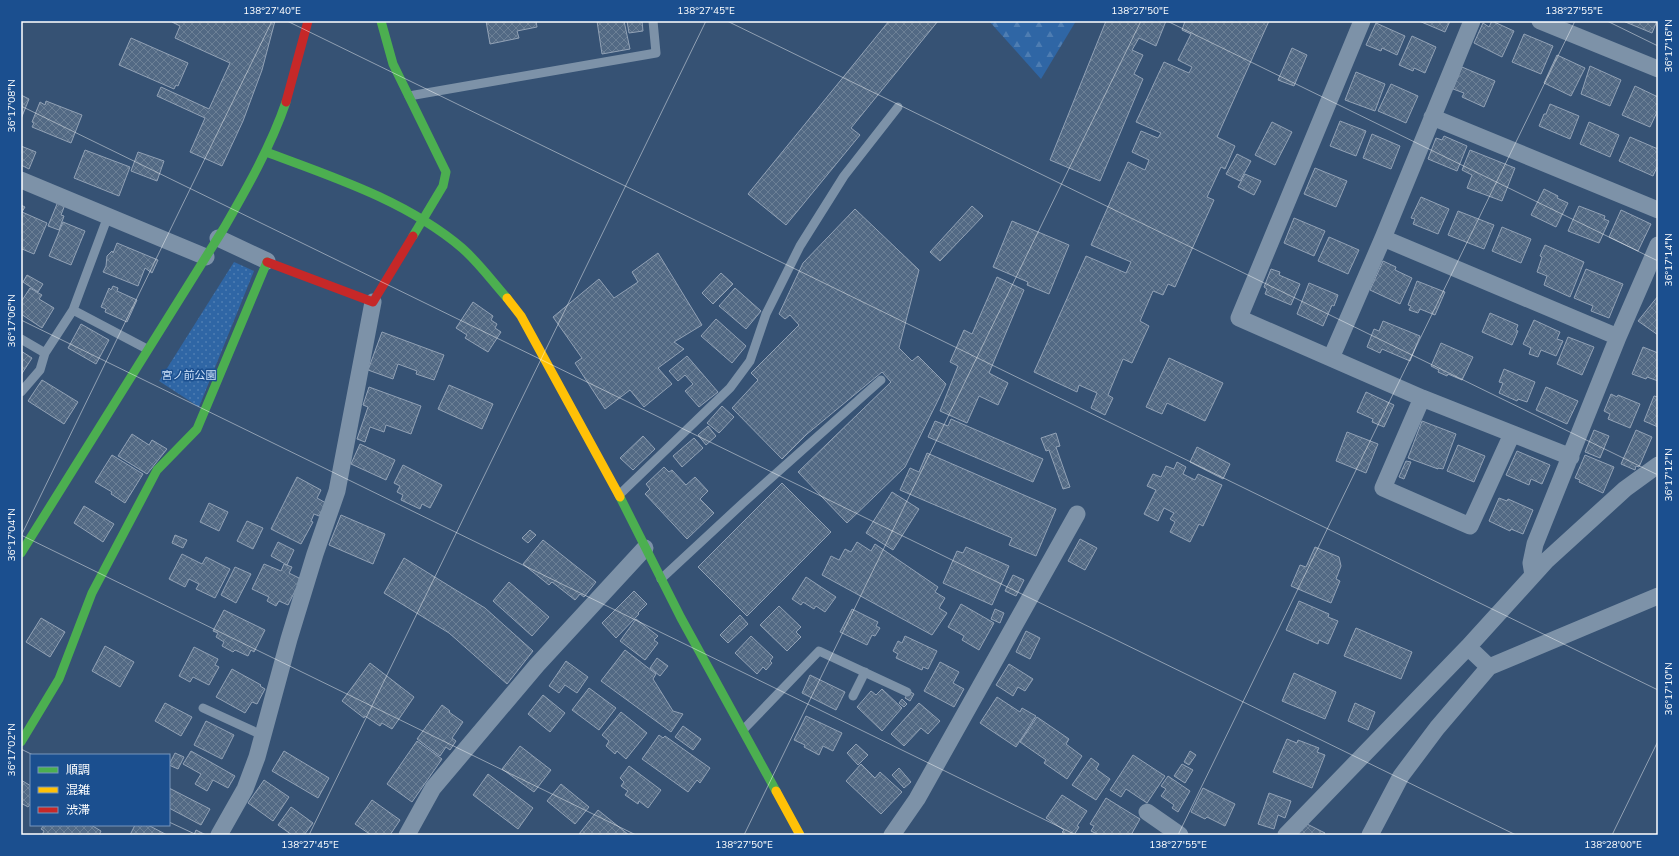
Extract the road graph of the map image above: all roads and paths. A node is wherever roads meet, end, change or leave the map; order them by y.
1 (308, 21) edge
2 (381, 21) edge
3 (653, 21) edge
4 (1362, 21) edge
5 (1472, 21) edge
6 (1540, 21) edge
7 (1658, 69) edge
8 (408, 96) junction
9 (898, 107) dead end
10 (1432, 117) junction
11 (266, 152) junction
12 (21, 180) edge
13 (1658, 210) edge
14 (108, 216) junction
15 (423, 220) junction
16 (218, 238) junction
17 (1383, 238) junction
18 (1658, 245) edge
19 (206, 257) junction
20 (267, 261) junction
21 (373, 302) junction
22 (74, 310) junction
23 (1618, 337) junction
24 (21, 339) edge
25 (147, 349) junction
26 (45, 353) junction
27 (1331, 358) junction
28 (881, 380) dead end
29 (21, 392) edge
30 (1422, 398) junction
31 (1512, 434) junction
32 (1571, 458) junction
33 (1658, 465) edge
34 (619, 495) junction
35 (1077, 514) dead end
36 (645, 548) junction
37 (21, 553) edge
38 (1533, 575) junction
39 (661, 579) junction
40 (1658, 596) edge
41 (1468, 647) junction
42 (1489, 667) junction
43 (865, 672) junction
44 (907, 692) dead end
45 (853, 696) dead end
46 (203, 708) dead end
47 (743, 730) junction
48 (262, 735) junction
49 (21, 742) edge
50 (1147, 812) dead end
51 (219, 835) edge
52 (407, 835) edge
53 (800, 835) edge
54 (892, 835) edge
55 (1180, 835) edge
56 (1286, 835) edge
57 (1370, 835) edge

1 - 11 street
2 - 8 street
3 - 8 lane
4 - 27 street
5 - 10 street
6 - 7 street
8 - 15 street
9 - 34 lane
10 - 13 street
10 - 17 street
11 - 15 street
11 - 16 street
12 - 14 street
14 - 19 street
14 - 22 lane
15 - 21 street
15 - 34 street
16 - 19 street
16 - 20 street
17 - 23 street
17 - 27 street
18 - 23 street
19 - 25 street
20 - 21 street
20 - 49 street
21 - 48 street
22 - 25 lane
22 - 26 lane
23 - 32 street
24 - 26 lane
25 - 37 street
26 - 29 lane
27 - 30 street
28 - 39 lane
30 - 31 street
30 - 31 street
31 - 32 street
32 - 38 street
33 - 38 street
34 - 36 street
35 - 54 street
36 - 39 street
36 - 52 street
38 - 41 street
39 - 47 street
40 - 42 street
41 - 42 street
41 - 56 street
42 - 57 street
43 - 44 lane
43 - 45 lane
43 - 47 lane
46 - 48 lane
47 - 53 street
48 - 51 street
50 - 55 street

